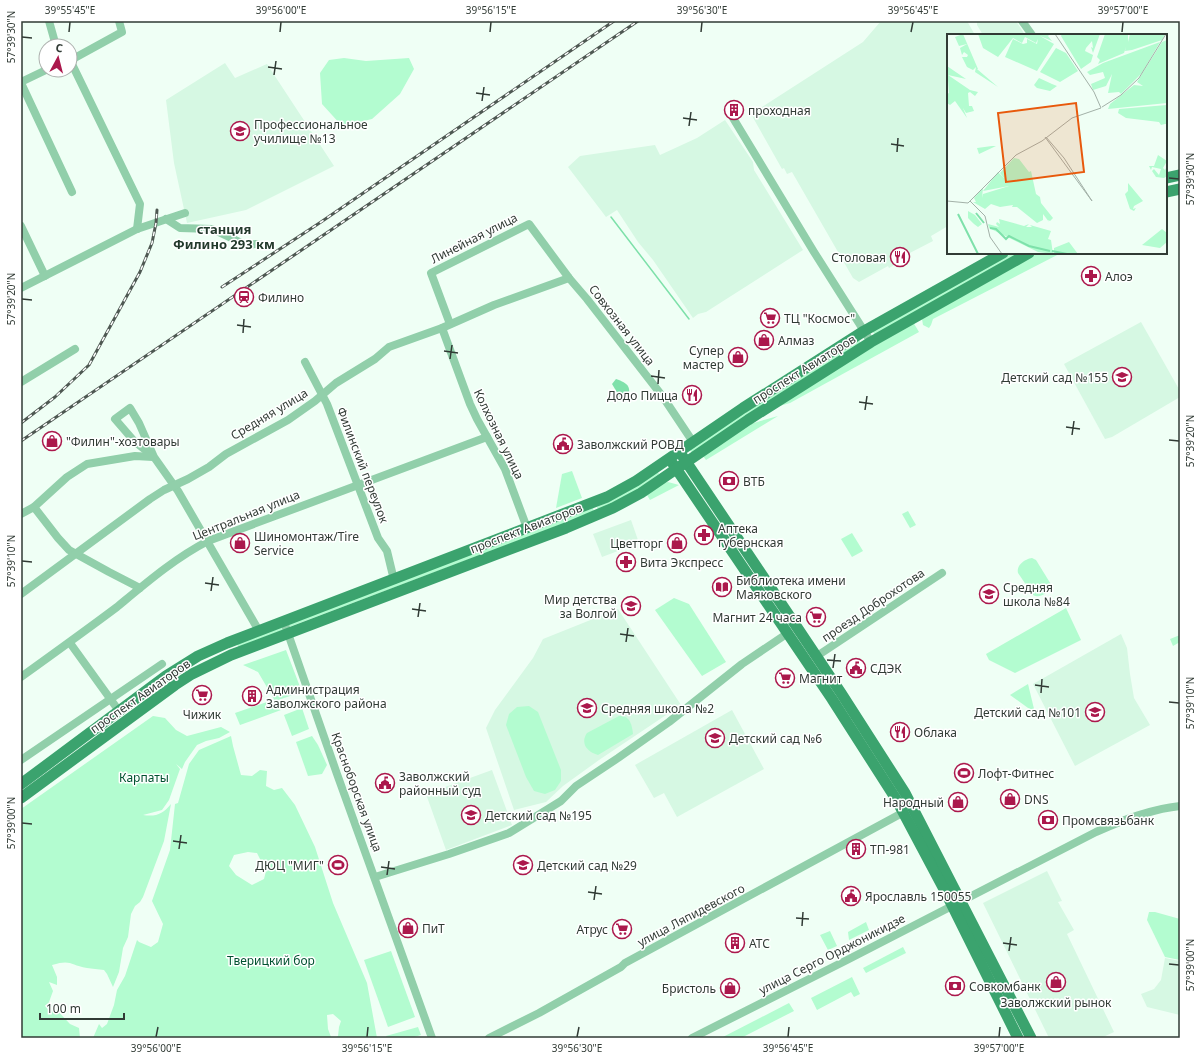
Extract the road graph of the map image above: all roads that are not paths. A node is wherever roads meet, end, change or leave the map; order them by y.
1 (49, 21) edge
2 (119, 21) edge
3 (1022, 21) edge
4 (1031, 34) edge
5 (54, 38) edge
6 (78, 56) edge
7 (38, 74) edge
8 (78, 76) edge
9 (21, 83) edge
10 (733, 118) dead end
11 (1180, 175) edge
12 (1167, 178) edge
13 (1180, 189) edge
14 (72, 192) dead end
15 (1167, 192) edge
16 (185, 213) dead end
17 (166, 220) junction
18 (529, 224) joint
19 (21, 226) edge
20 (138, 229) junction
21 (256, 244) dead end
22 (1001, 254) edge
23 (1027, 254) edge
24 (431, 273) joint
25 (45, 276) junction
26 (568, 278) junction
27 (21, 288) edge
28 (446, 326) junction
29 (864, 331) junction
30 (871, 342) junction
31 (75, 349) dead end
32 (305, 362) dead end
33 (21, 382) edge
34 (322, 394) junction
35 (487, 437) junction
36 (693, 442) junction
37 (674, 455) junction
38 (154, 457) junction
39 (681, 466) junction
40 (174, 484) junction
41 (358, 485) junction
42 (34, 507) junction
43 (21, 514) edge
44 (527, 528) junction
45 (208, 540) junction
46 (76, 554) junction
47 (942, 573) dead end
48 (394, 580) junction
49 (140, 588) junction
50 (21, 594) edge
51 (284, 622) junction
52 (259, 631) junction
53 (288, 633) junction
54 (788, 633) junction
55 (70, 643) junction
56 (227, 643) junction
57 (231, 655) junction
58 (817, 656) junction
59 (162, 664) dead end
60 (21, 677) edge
61 (110, 698) junction
62 (119, 711) junction
63 (21, 760) edge
64 (21, 784) edge
65 (21, 798) edge
66 (1180, 806) edge
67 (904, 812) junction
68 (375, 877) junction
69 (956, 903) junction
70 (432, 1038) edge
71 (489, 1038) edge
72 (692, 1038) edge
73 (1018, 1038) edge
74 (1031, 1038) edge

1 - 5 street
2 - 6 street
3 - 4 street
7 - 9 street
8 - 20 street
9 - 14 street
10 - 29 street
11 - 12 main road
13 - 15 main road
16 - 17 street
17 - 20 street
17 - 21 street
18 - 24 street, Линейная улица
18 - 26 street, Совхозная улица
19 - 25 street
20 - 25 street
22 - 29 main road, проспект Авиаторов
23 - 30 main road, проспект Авиаторов
24 - 28 street, Колхозная улица
25 - 27 street
26 - 28 street, Средняя улица
26 - 36 street, Совхозная улица
28 - 34 street, Средняя улица
28 - 35 street, Колхозная улица
29 - 30 street
29 - 36 main road, проспект Авиаторов
30 - 39 main road, проспект Авиаторов
31 - 33 street
32 - 34 street, Филинский переулок
34 - 40 street, Средняя улица
34 - 41 street, Филинский переулок
35 - 41 street, Центральная улица
35 - 44 street, Колхозная улица
36 - 37 main road, проспект Авиаторов
37 - 39 main road
37 - 44 main road, проспект Авиаторов
38 - 38 street
38 - 40 street
38 - 42 street
39 - 53 main road, проспект Авиаторов
39 - 54 main road
39 - 58 main road
40 - 45 street
40 - 46 street, Средняя улица
41 - 45 street, Центральная улица
41 - 48 street, Филинский переулок
42 - 43 street
42 - 46 street
44 - 48 main road, проспект Авиаторов
45 - 49 street, Центральная улица
45 - 52 street
46 - 49 street
46 - 50 street, Средняя улица
47 - 58 street, проезд Доброхотова
48 - 51 main road, проспект Авиаторов
49 - 55 street, Центральная улица
51 - 52 main road, проспект Авиаторов
51 - 53 street, Красноборская улица
52 - 56 main road, проспект Авиаторов
53 - 57 main road, проспект Авиаторов
53 - 68 street, Красноборская улица
54 - 67 main road
54 - 68 street
55 - 60 street, Центральная улица
55 - 61 street
56 - 57 street
56 - 62 main road, проспект Авиаторов
57 - 65 main road, проспект Авиаторов
58 - 69 main road
59 - 61 street, проспект Авиаторов
61 - 62 street
61 - 63 street, проспект Авиаторов
62 - 64 main road, проспект Авиаторов
66 - 69 street, улица Серго Орджоникидзе
67 - 69 main road
67 - 71 street, улица Ляпидевского
68 - 70 street, Красноборская улица
69 - 72 street, улица Серго Орджоникидзе
69 - 73 main road
69 - 74 main road

